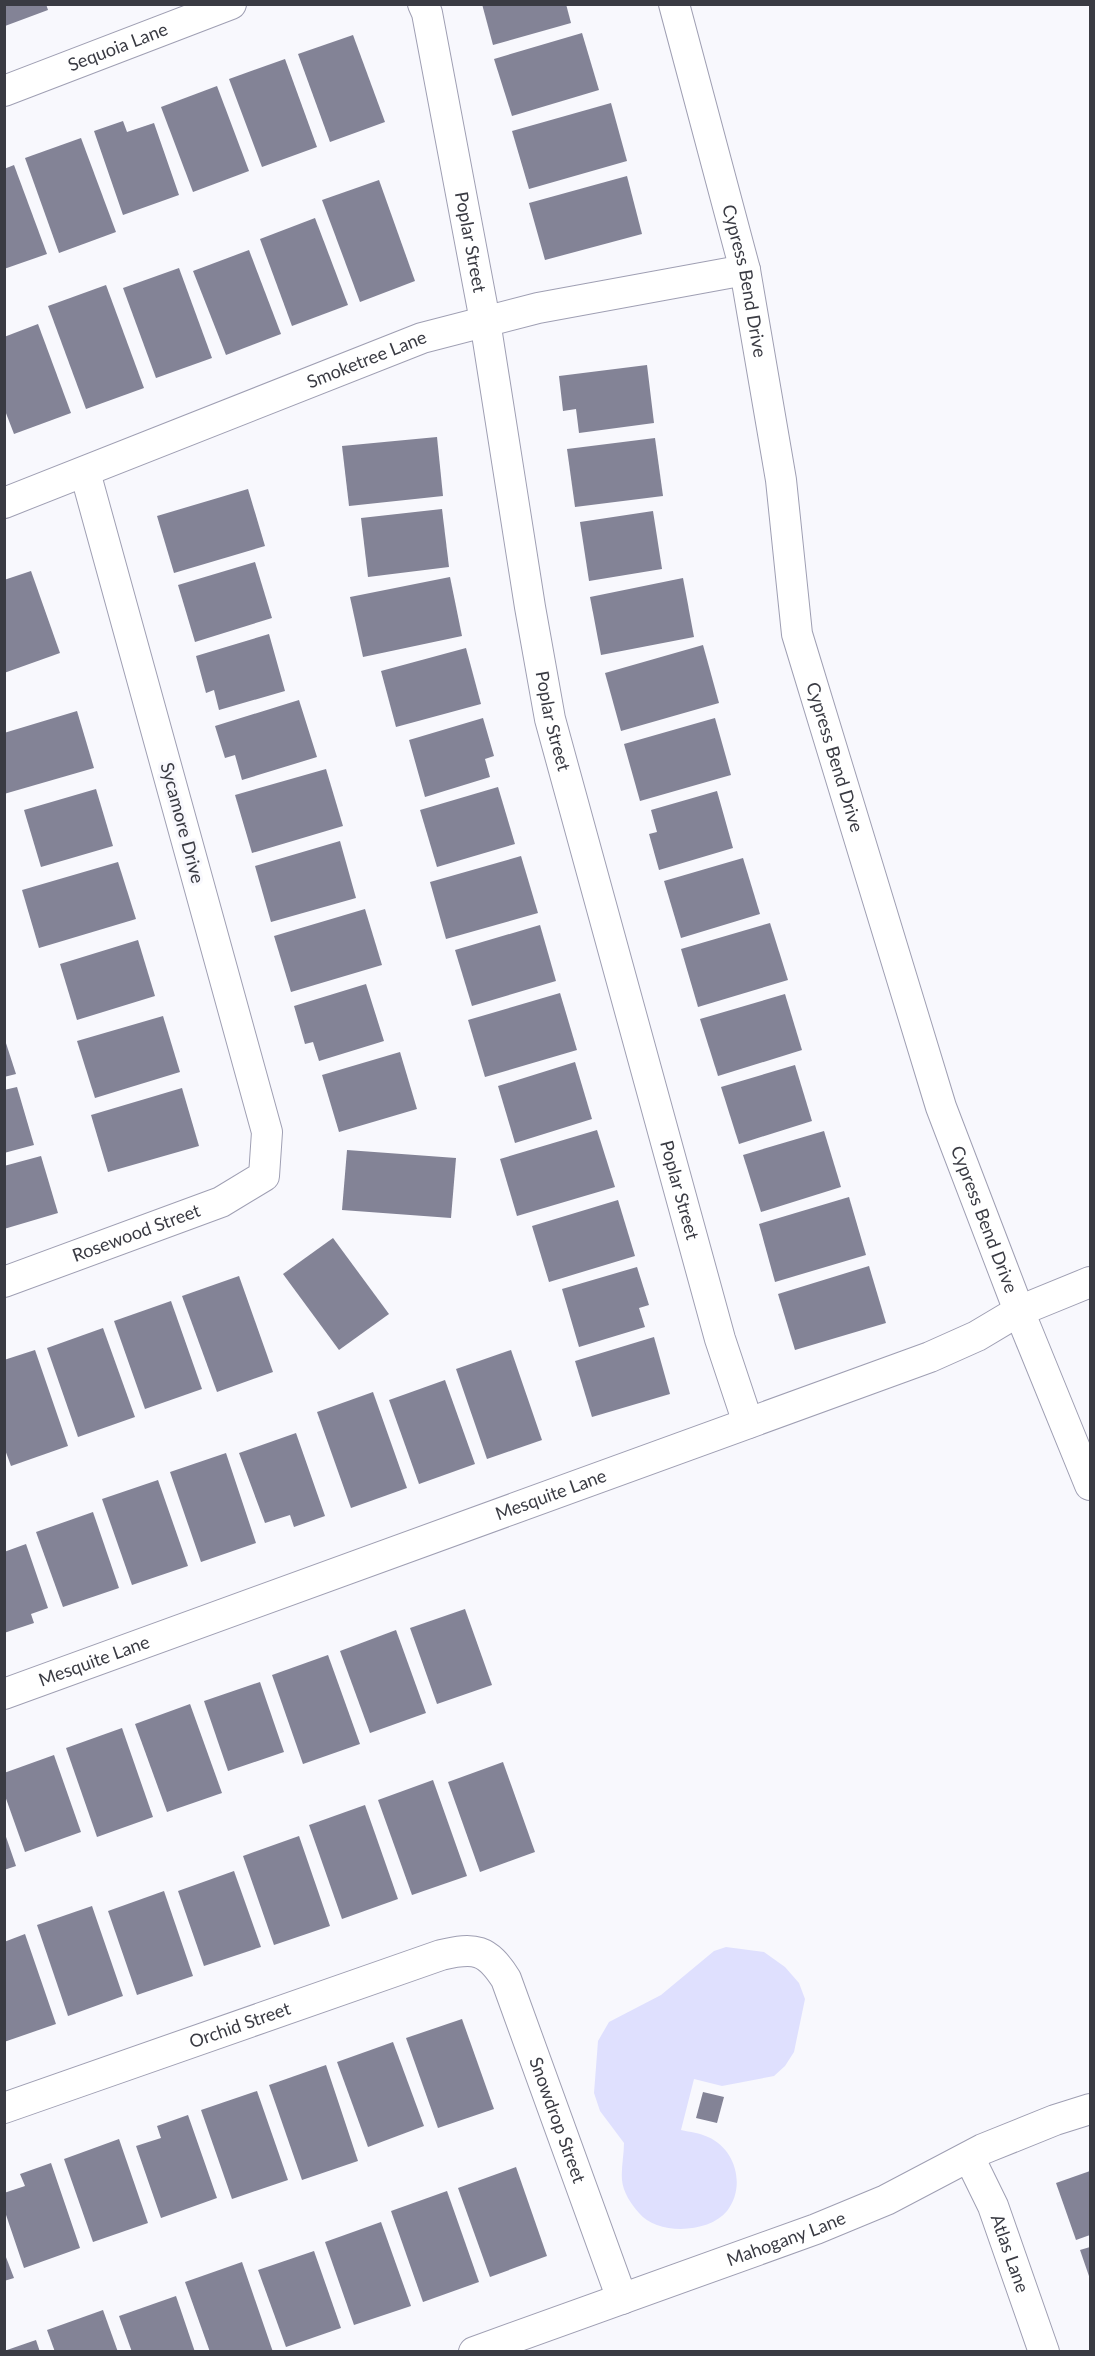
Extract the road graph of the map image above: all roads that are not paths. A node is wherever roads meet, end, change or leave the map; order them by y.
1 (231, 4) edge
2 (423, 4) edge
3 (674, 4) edge
4 (4, 91) edge
5 (744, 270) junction
6 (485, 321) junction
7 (85, 471) junction
8 (4, 503) edge
9 (264, 1176) joint
10 (4, 1282) edge
11 (1090, 1282) edge
12 (1019, 1311) junction
13 (748, 1423) junction
14 (1090, 1485) edge
15 (4, 1694) edge
16 (478, 1952) joint
17 (4, 2108) edge
18 (1090, 2109) edge
19 (969, 2157) junction
20 (622, 2298) junction
21 (474, 2352) edge
22 (1044, 2352) edge

1 - 4 street, Sequoia Lane
2 - 6 street, Poplar Street
3 - 5 street, Cypress Bend Drive
5 - 6 street, Smoketree Lane
5 - 12 street, Cypress Bend Drive
6 - 7 street, Smoketree Lane
6 - 13 street, Poplar Street
7 - 8 street, Smoketree Lane
7 - 9 street, Sycamore Drive
9 - 10 street, Rosewood Street
11 - 12 street, Mesquite Lane
12 - 13 street, Mesquite Lane
12 - 14 street, Cypress Bend Drive
13 - 15 street, Mesquite Lane
16 - 17 street, Orchid Street
16 - 20 street, Snowdrop Street
18 - 19 street, Mahogany Lane
19 - 20 street, Mahogany Lane
19 - 22 street, Atlas Lane
20 - 21 street, Mahogany Lane

